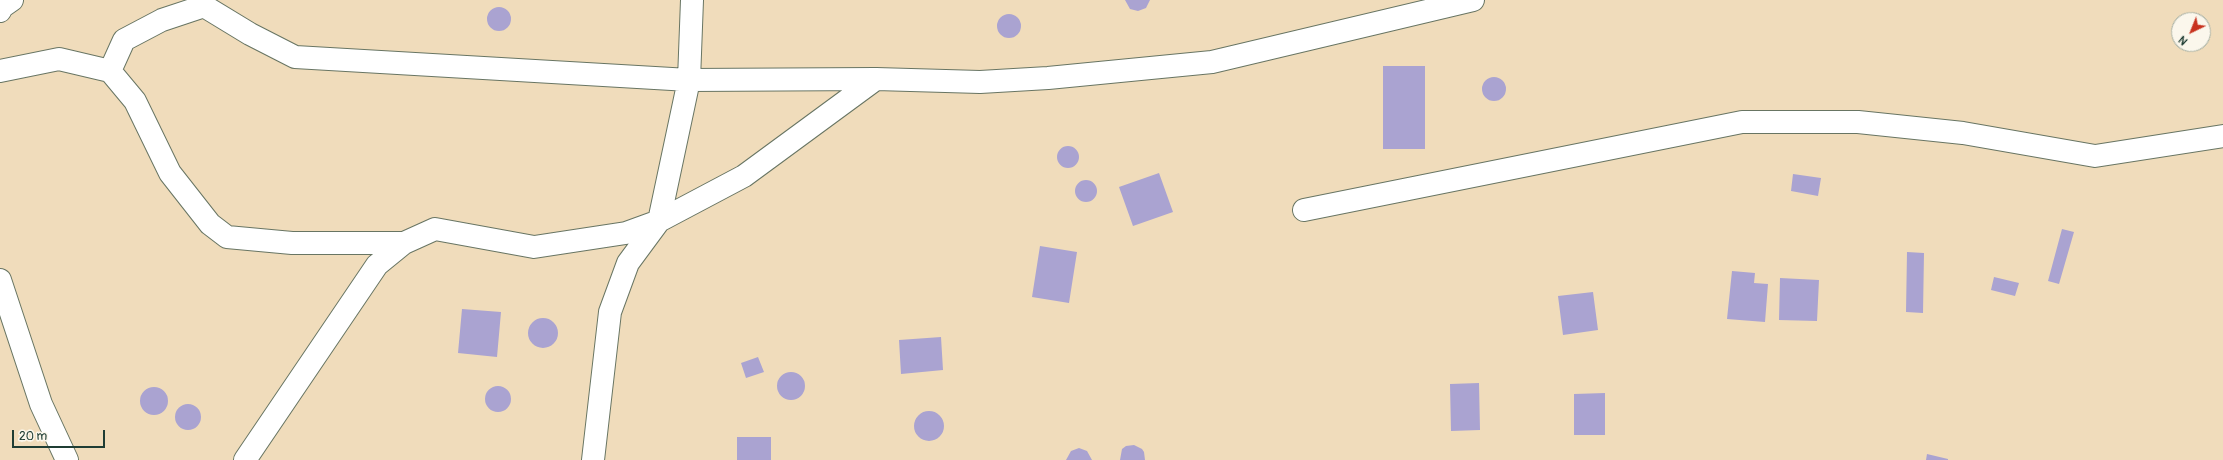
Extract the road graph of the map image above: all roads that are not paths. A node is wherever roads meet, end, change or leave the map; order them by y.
1 (12, 0) edge
2 (692, 0) edge
3 (1473, 0) edge
4 (0, 11) edge
5 (0, 71) edge
6 (110, 71) junction
7 (876, 79) junction
8 (689, 80) junction
9 (2223, 136) edge
10 (1304, 210) dead end
11 (659, 221) junction
12 (404, 243) junction
13 (0, 280) edge
14 (67, 460) edge
15 (245, 460) edge
16 (592, 460) edge

1 - 4 street
2 - 8 street
3 - 7 street
5 - 6 street
6 - 8 street
6 - 12 street
7 - 8 street
7 - 11 street
8 - 11 street
9 - 10 street
11 - 12 street
11 - 16 street
12 - 15 street
13 - 14 street

